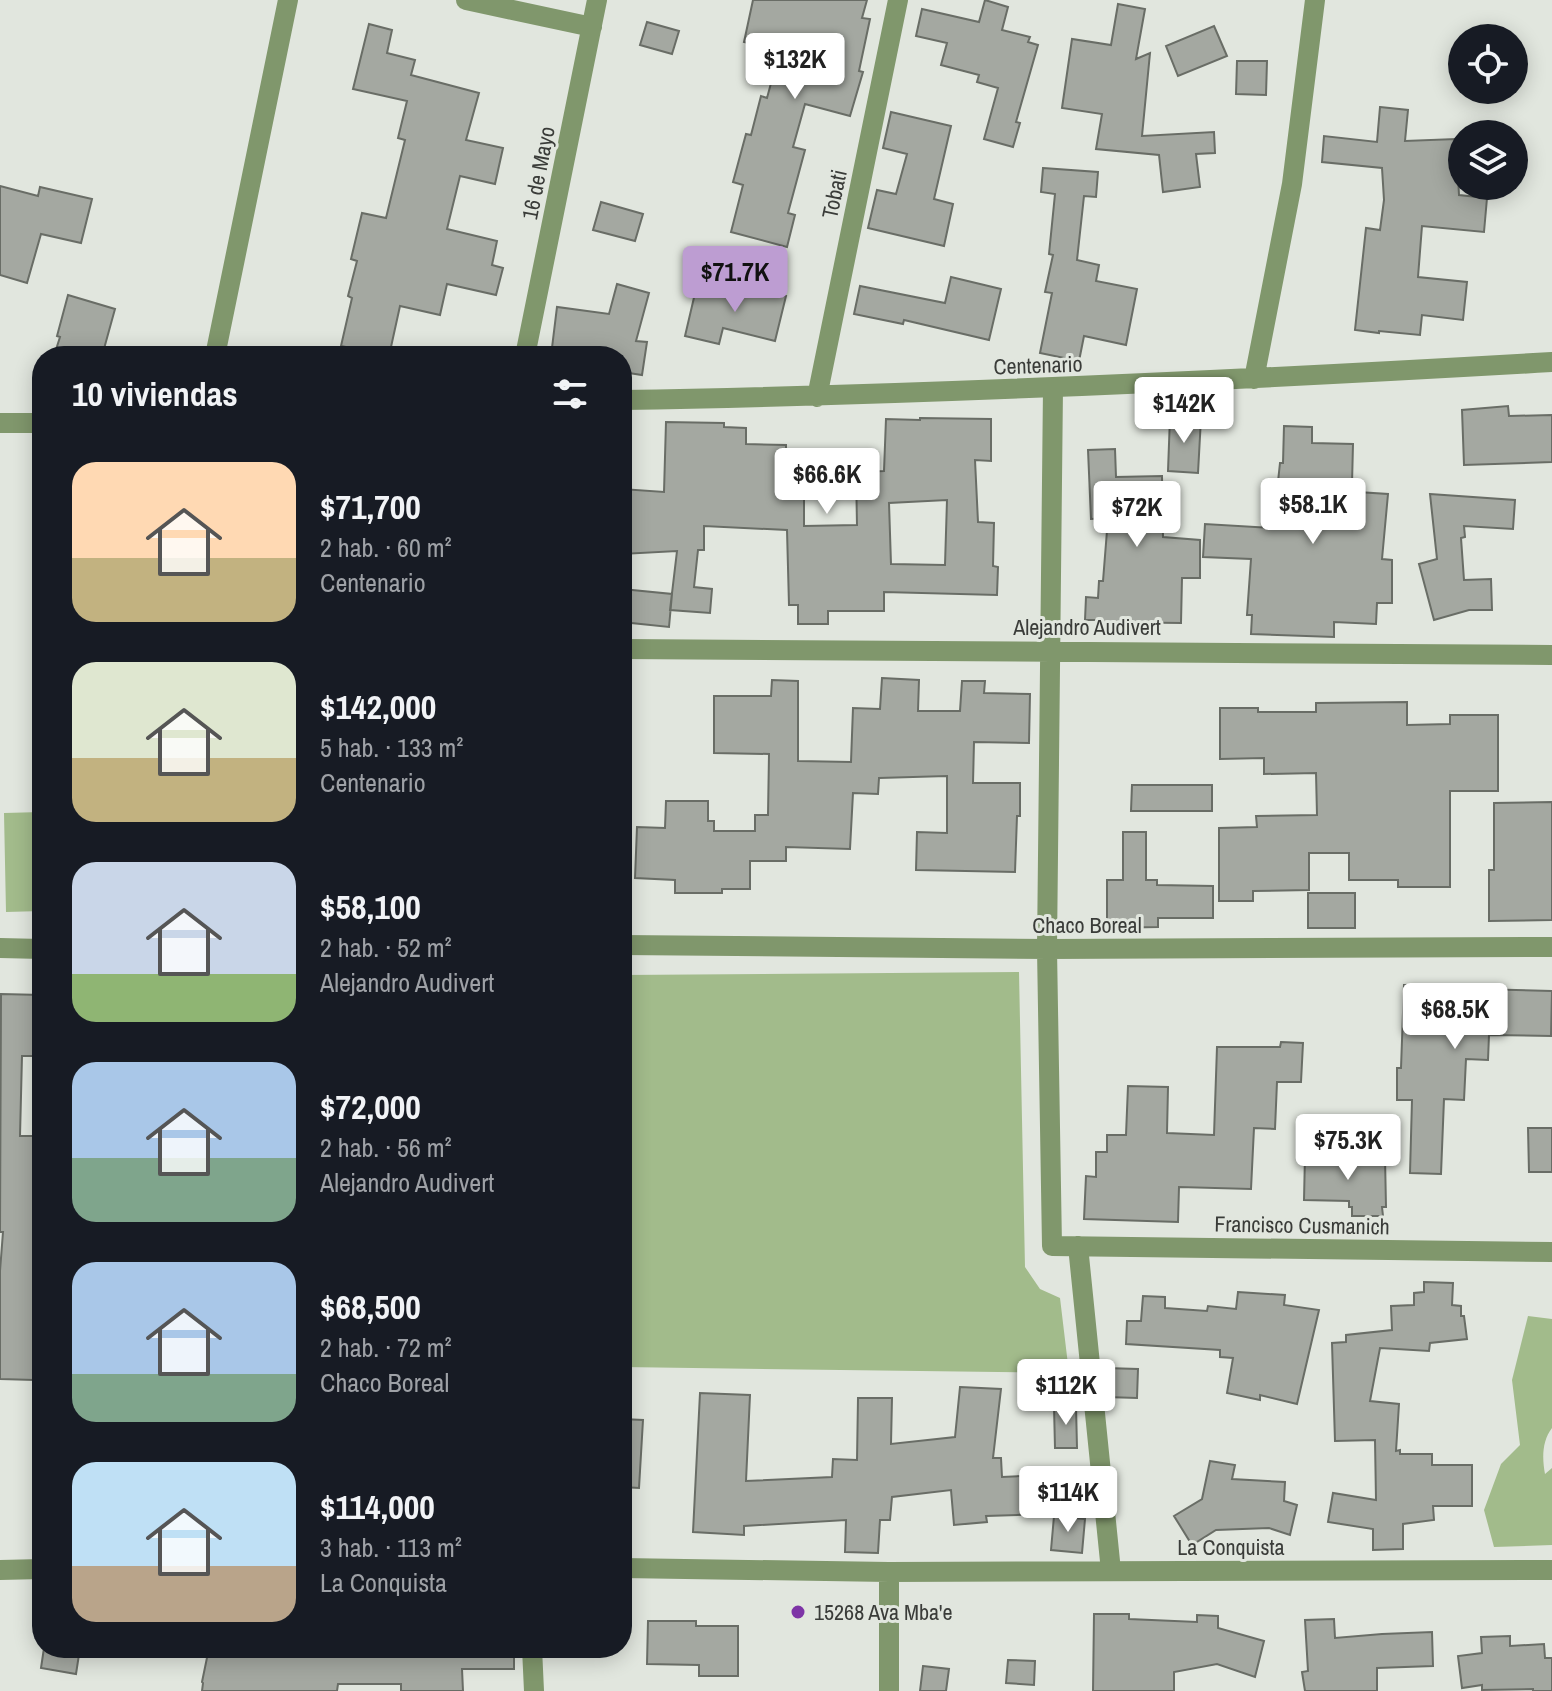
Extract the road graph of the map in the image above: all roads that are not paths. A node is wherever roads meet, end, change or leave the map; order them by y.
1 (288, 0) edge
2 (466, 0) edge
3 (597, 0) edge
4 (898, 0) edge
5 (1315, 0) edge
6 (592, 27) junction
7 (217, 346) edge
8 (527, 346) edge
9 (1552, 362) edge
10 (1254, 379) junction
11 (1053, 388) junction
12 (817, 397) junction
13 (632, 400) edge
14 (0, 423) edge
15 (32, 423) edge
16 (632, 649) edge
17 (1050, 651) junction
18 (1552, 655) edge
19 (632, 945) edge
20 (1552, 947) edge
21 (0, 948) edge
22 (32, 949) edge
23 (1047, 949) junction
24 (1078, 1246) junction
25 (1552, 1252) edge
26 (632, 1568) edge
27 (32, 1569) edge
28 (0, 1570) edge
29 (1552, 1570) edge
30 (1111, 1571) junction
31 (889, 1572) junction
32 (532, 1658) edge
33 (534, 1691) edge
34 (889, 1691) edge

1 - 7 street
2 - 6 street
3 - 6 street, 16 de Mayo
4 - 12 street, Tobati
5 - 10 street
6 - 8 street, 16 de Mayo
9 - 10 street, Centenario
10 - 11 street, Centenario
11 - 12 street, Centenario
11 - 17 street
12 - 13 street, Centenario
14 - 15 street
16 - 17 street, Alejandro Audivert
17 - 18 street, Alejandro Audivert
17 - 23 street
19 - 23 street, Chaco Boreal
20 - 23 street, Chaco Boreal
21 - 22 street
23 - 24 street, Francisco Cusmanich
24 - 25 street, Francisco Cusmanich
24 - 30 street
26 - 31 street, La Conquista
27 - 28 street
29 - 30 street, La Conquista
30 - 31 street, La Conquista
31 - 34 street
32 - 33 street

